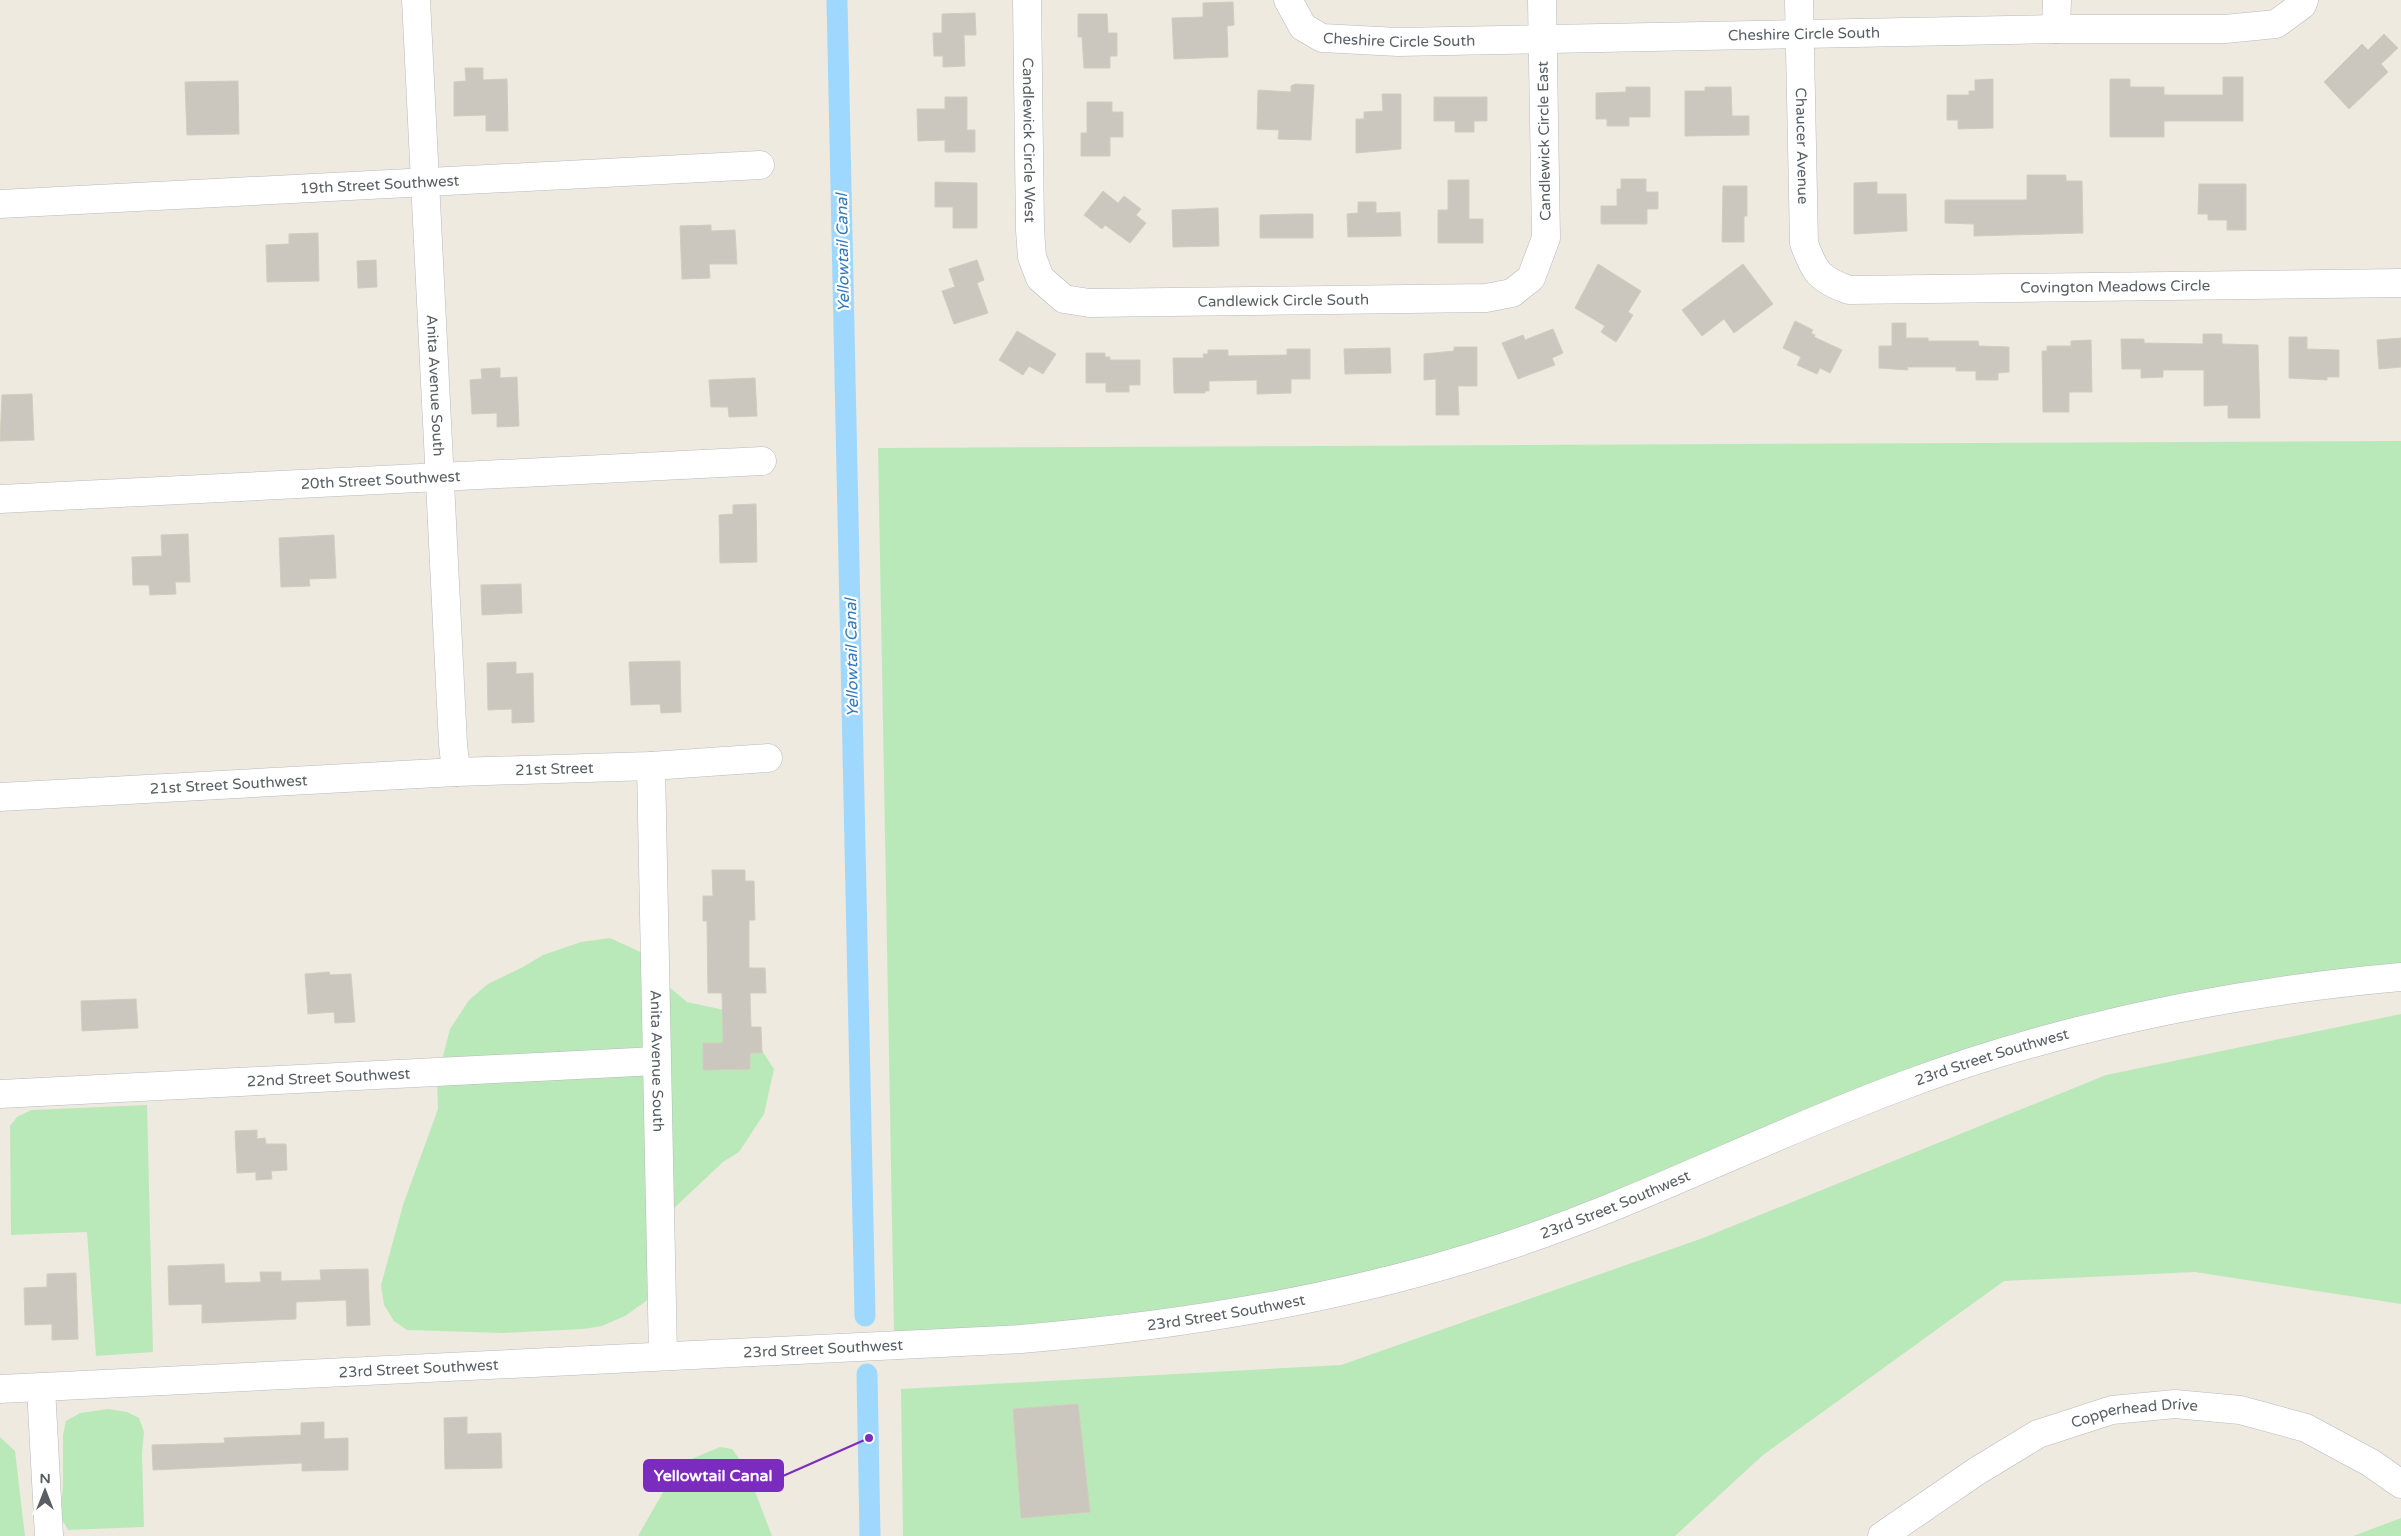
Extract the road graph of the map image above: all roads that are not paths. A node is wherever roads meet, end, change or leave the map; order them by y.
1 (416, 0) edge
2 (1027, 0) edge
3 (1288, 0) edge
4 (1542, 0) edge
5 (1799, 0) edge
6 (2057, 0) edge
7 (2303, 2) edge
8 (2056, 29) junction
9 (1799, 35) junction
10 (1543, 38) junction
11 (760, 165) dead end
12 (425, 181) junction
13 (0, 204) edge
14 (1040, 278) joint
15 (1531, 278) joint
16 (1830, 283) joint
17 (2401, 283) edge
18 (762, 461) dead end
19 (439, 477) junction
20 (0, 499) edge
21 (768, 758) dead end
22 (651, 766) junction
23 (456, 772) junction
24 (0, 797) edge
25 (2401, 978) edge
26 (656, 1061) junction
27 (0, 1094) edge
28 (663, 1356) junction
29 (42, 1388) junction
30 (0, 1389) edge
31 (2401, 1484) edge
32 (49, 1536) edge
33 (1882, 1536) edge

1 - 12 street, Anita Avenue South
2 - 14 street, Candlewick Circle West
3 - 10 street, Cheshire Circle South
4 - 10 street, Candlewick Circle East
5 - 9 street, Chaucer Avenue
6 - 8 street
7 - 8 street, Cheshire Circle South
8 - 9 street, Cheshire Circle South
9 - 10 street, Cheshire Circle South
9 - 16 street, Chaucer Avenue
10 - 15 street, Candlewick Circle East
11 - 12 street, 19th Street Southwest
12 - 13 street, 19th Street Southwest
12 - 19 street, Anita Avenue South
14 - 15 street, Candlewick Circle South
16 - 17 street, Covington Meadows Circle
18 - 19 street, 20th Street Southwest
19 - 20 street, 20th Street Southwest
19 - 23 street, Anita Avenue South
21 - 22 street
22 - 23 street, 21st Street
22 - 26 street, Anita Avenue South
23 - 24 street, 21st Street Southwest
25 - 28 street, 23rd Street Southwest
26 - 27 street, 22nd Street Southwest
26 - 28 street, Anita Avenue South
28 - 29 street, 23rd Street Southwest
29 - 30 street, 23rd Street Southwest
29 - 32 street
31 - 33 street, Copperhead Drive

